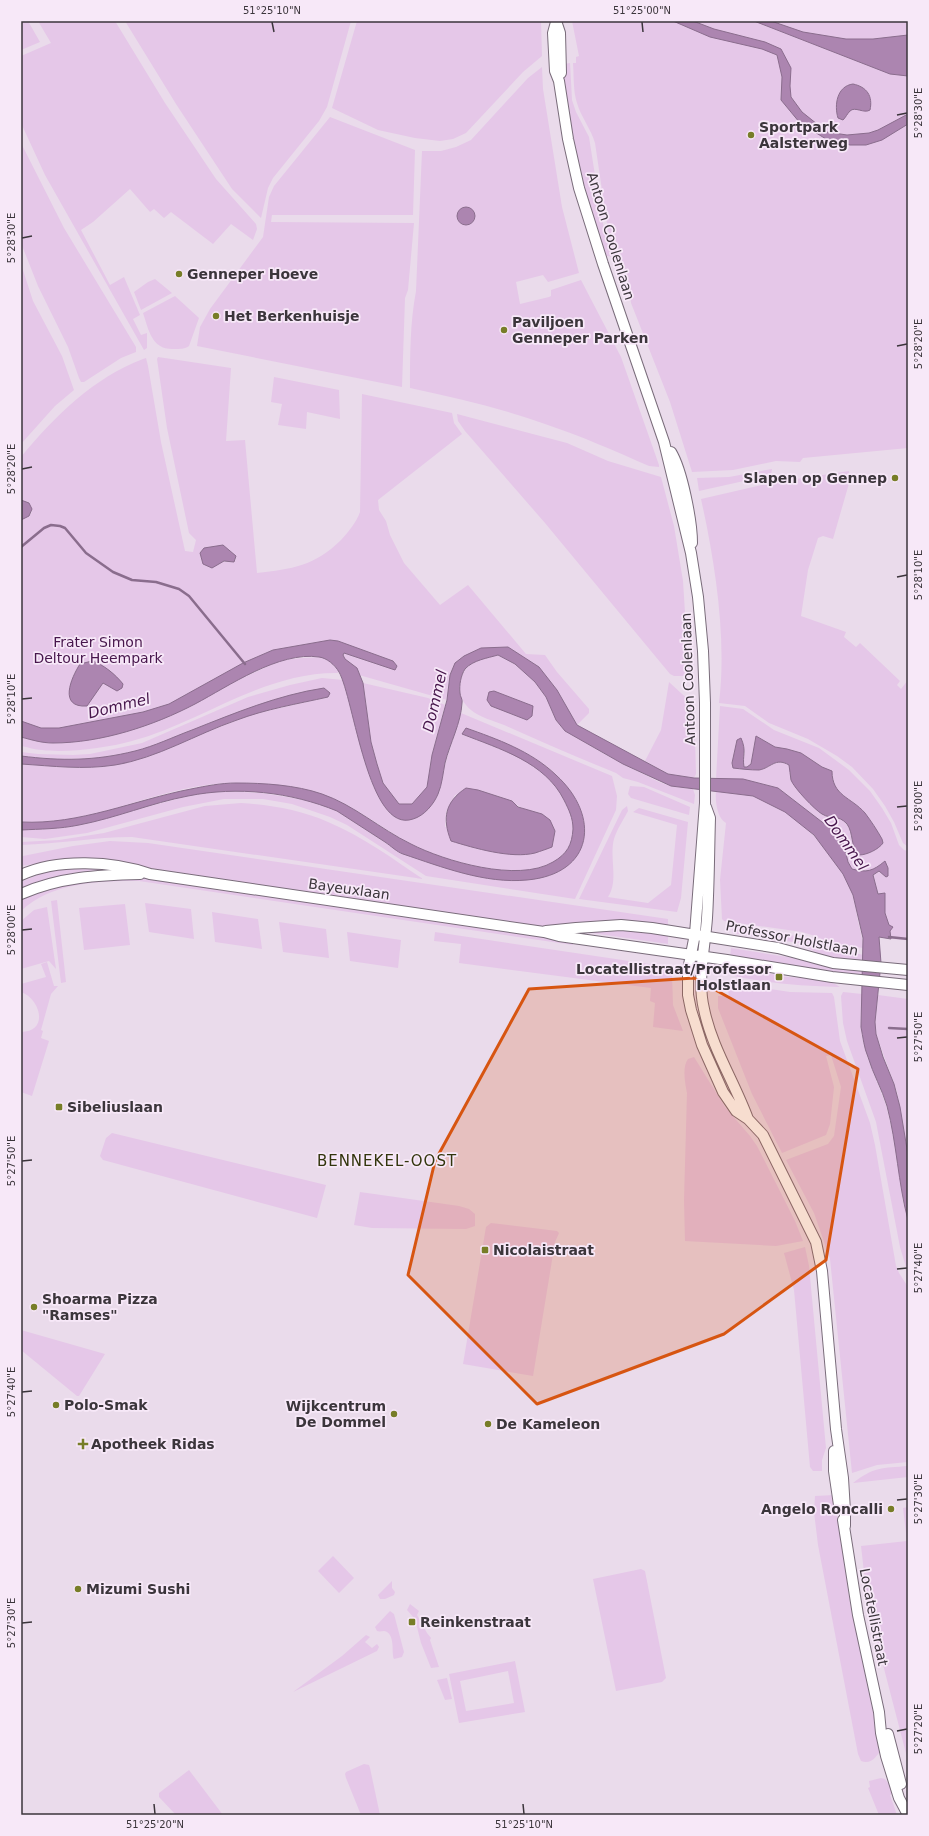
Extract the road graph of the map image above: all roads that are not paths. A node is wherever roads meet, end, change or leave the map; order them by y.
1 (556, 21) edge
2 (705, 799) junction
3 (150, 874) junction
4 (21, 875) edge
5 (21, 894) edge
6 (544, 932) junction
7 (695, 934) junction
8 (705, 936) junction
9 (692, 955) junction
10 (704, 956) junction
11 (908, 970) edge
12 (907, 985) edge
13 (748, 1119) junction
14 (908, 1814) edge

1 - 2 main road, Antoon Coolenlaan
2 - 7 main road, Antoon Coolenlaan
2 - 8 main road, Antoon Coolenlaan
3 - 4 main road, Bayeuxlaan
3 - 5 main road, Bayeuxlaan
3 - 6 main road, Bayeuxlaan
6 - 7 main road, Bayeuxlaan
6 - 9 main road, Bayeuxlaan
7 - 8 main road, Professor Holstlaan
7 - 9 main road, Antoon Coolenlaan
8 - 10 main road, Antoon Coolenlaan
8 - 11 main road, Professor Holstlaan
9 - 10 main road, Professor Holstlaan
9 - 13 main road, Locatellistraat
10 - 12 main road, Professor Holstlaan
10 - 13 main road, Locatellistraat
13 - 14 main road, Locatellistraat

